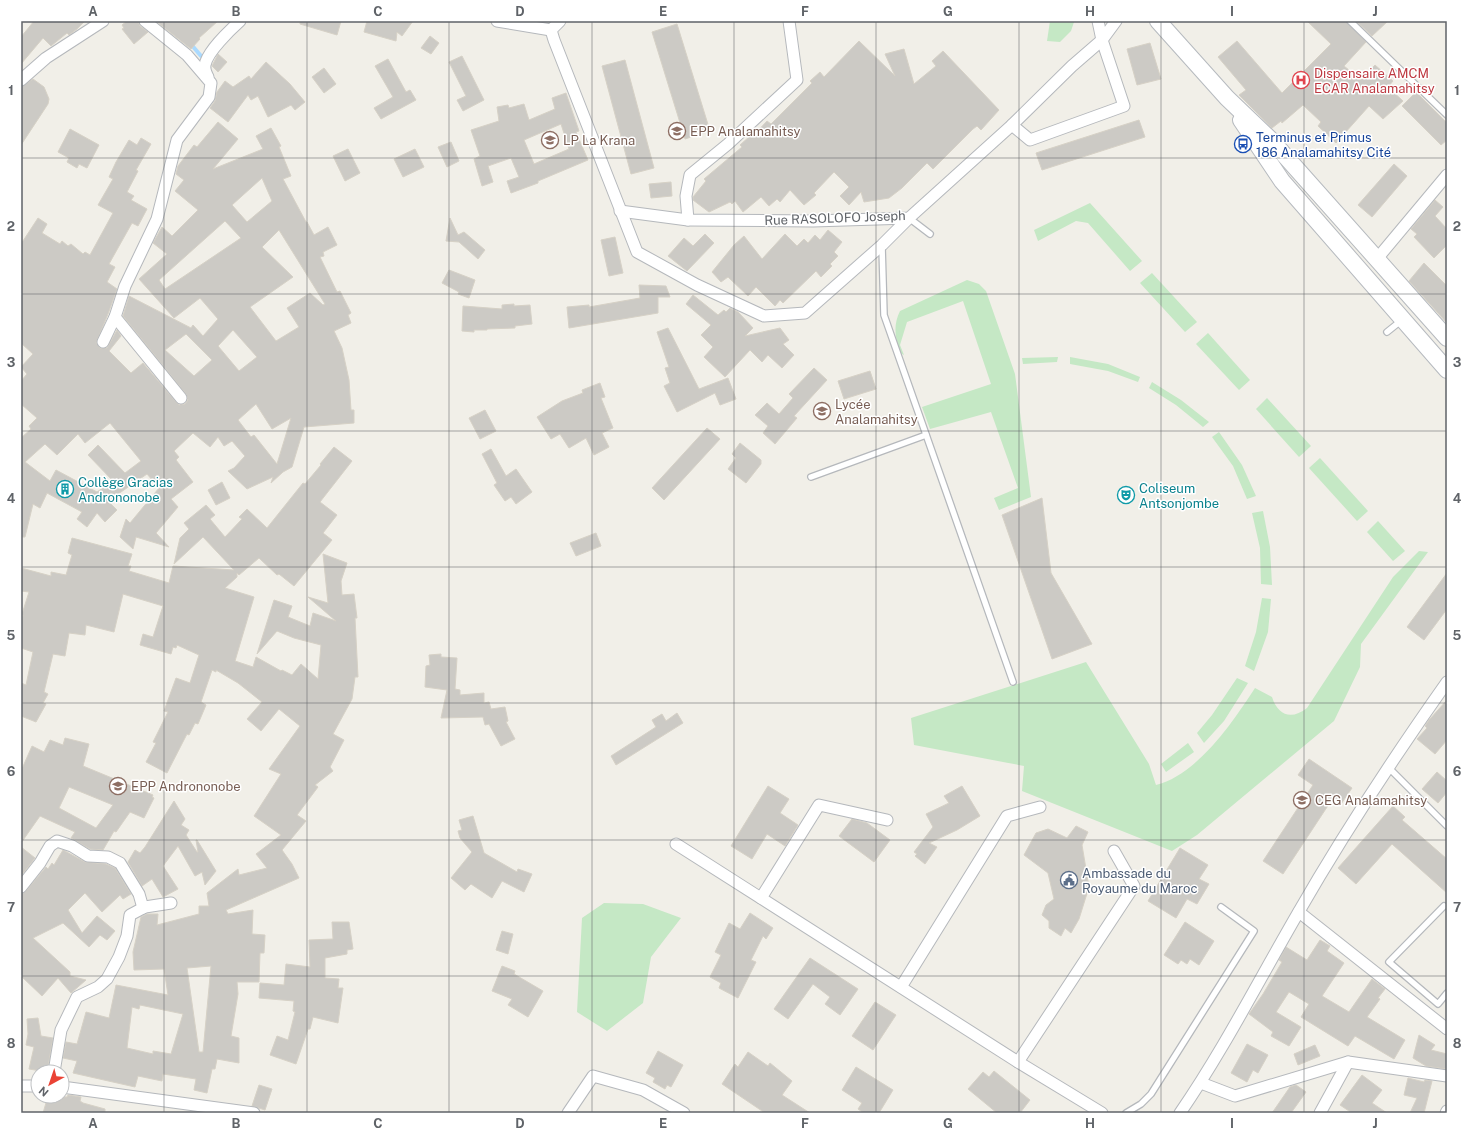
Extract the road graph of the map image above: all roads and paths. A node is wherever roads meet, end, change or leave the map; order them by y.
1 (103, 21) edge
2 (145, 21) edge
3 (240, 21) edge
4 (497, 21) edge
5 (560, 21) edge
6 (789, 21) edge
7 (1098, 21) edge
8 (1116, 21) edge
9 (1158, 21) edge
10 (1350, 21) edge
11 (551, 30) junction
12 (1102, 40) junction
13 (21, 80) edge
14 (211, 82) junction
15 (1227, 98) junction
16 (1447, 115) edge
17 (1012, 125) junction
18 (1447, 175) edge
19 (620, 211) junction
20 (910, 218) junction
21 (688, 220) junction
22 (930, 234) dead end
23 (882, 246) junction
24 (1376, 260) junction
25 (115, 317) junction
26 (1402, 320) junction
27 (1387, 332) dead end
28 (1447, 338) edge
29 (103, 342) dead end
30 (1447, 370) edge
31 (181, 398) dead end
32 (926, 435) junction
33 (811, 477) dead end
34 (1013, 682) dead end
35 (1447, 682) edge
36 (1388, 766) junction
37 (1040, 807) dead end
38 (887, 820) dead end
39 (1446, 823) edge
40 (676, 844) dead end
41 (1114, 851) dead end
42 (21, 887) edge
43 (761, 898) junction
44 (170, 903) dead end
45 (1444, 906) dead end
46 (1221, 907) dead end
47 (143, 908) junction
48 (1299, 912) junction
49 (901, 987) junction
50 (1447, 993) edge
51 (1447, 1029) edge
52 (1018, 1062) junction
53 (1348, 1062) junction
54 (55, 1064) edge
55 (1447, 1076) edge
56 (1201, 1083) junction
57 (70, 1088) edge
58 (254, 1113) edge
59 (568, 1113) edge
60 (684, 1113) edge
61 (1102, 1113) edge
62 (1126, 1113) edge
63 (1180, 1113) edge
64 (1320, 1113) edge

1 - 13 street
2 - 14 street
3 - 14 street
4 - 11 street
5 - 11 street
6 - 21 street
7 - 12 street
8 - 12 street, Rue RASOLOFO Joseph
9 - 15 main road
10 - 16 lane
11 - 19 street
12 - 17 street, Rue RASOLOFO Joseph
12 - 17 street
14 - 25 street
15 - 24 main road
15 - 26 main road
17 - 20 street, Rue RASOLOFO Joseph
18 - 24 street
19 - 21 street, Rue RASOLOFO Joseph
19 - 23 street
20 - 21 street, Rue RASOLOFO Joseph
20 - 22 lane
20 - 23 street
23 - 32 lane
24 - 28 main road
25 - 29 street
25 - 31 street
26 - 27 lane
26 - 30 main road
32 - 33 lane
32 - 34 lane
35 - 36 street
36 - 39 lane
36 - 48 street
37 - 49 street
38 - 43 street
40 - 43 street
41 - 52 street
42 - 47 street
43 - 49 street
44 - 47 street
45 - 50 lane
46 - 62 lane
47 - 54 street
48 - 51 street
48 - 56 street
49 - 52 street
52 - 61 street
53 - 55 street
53 - 56 street
53 - 64 street
56 - 63 street
57 - 58 street
59 - 60 street

